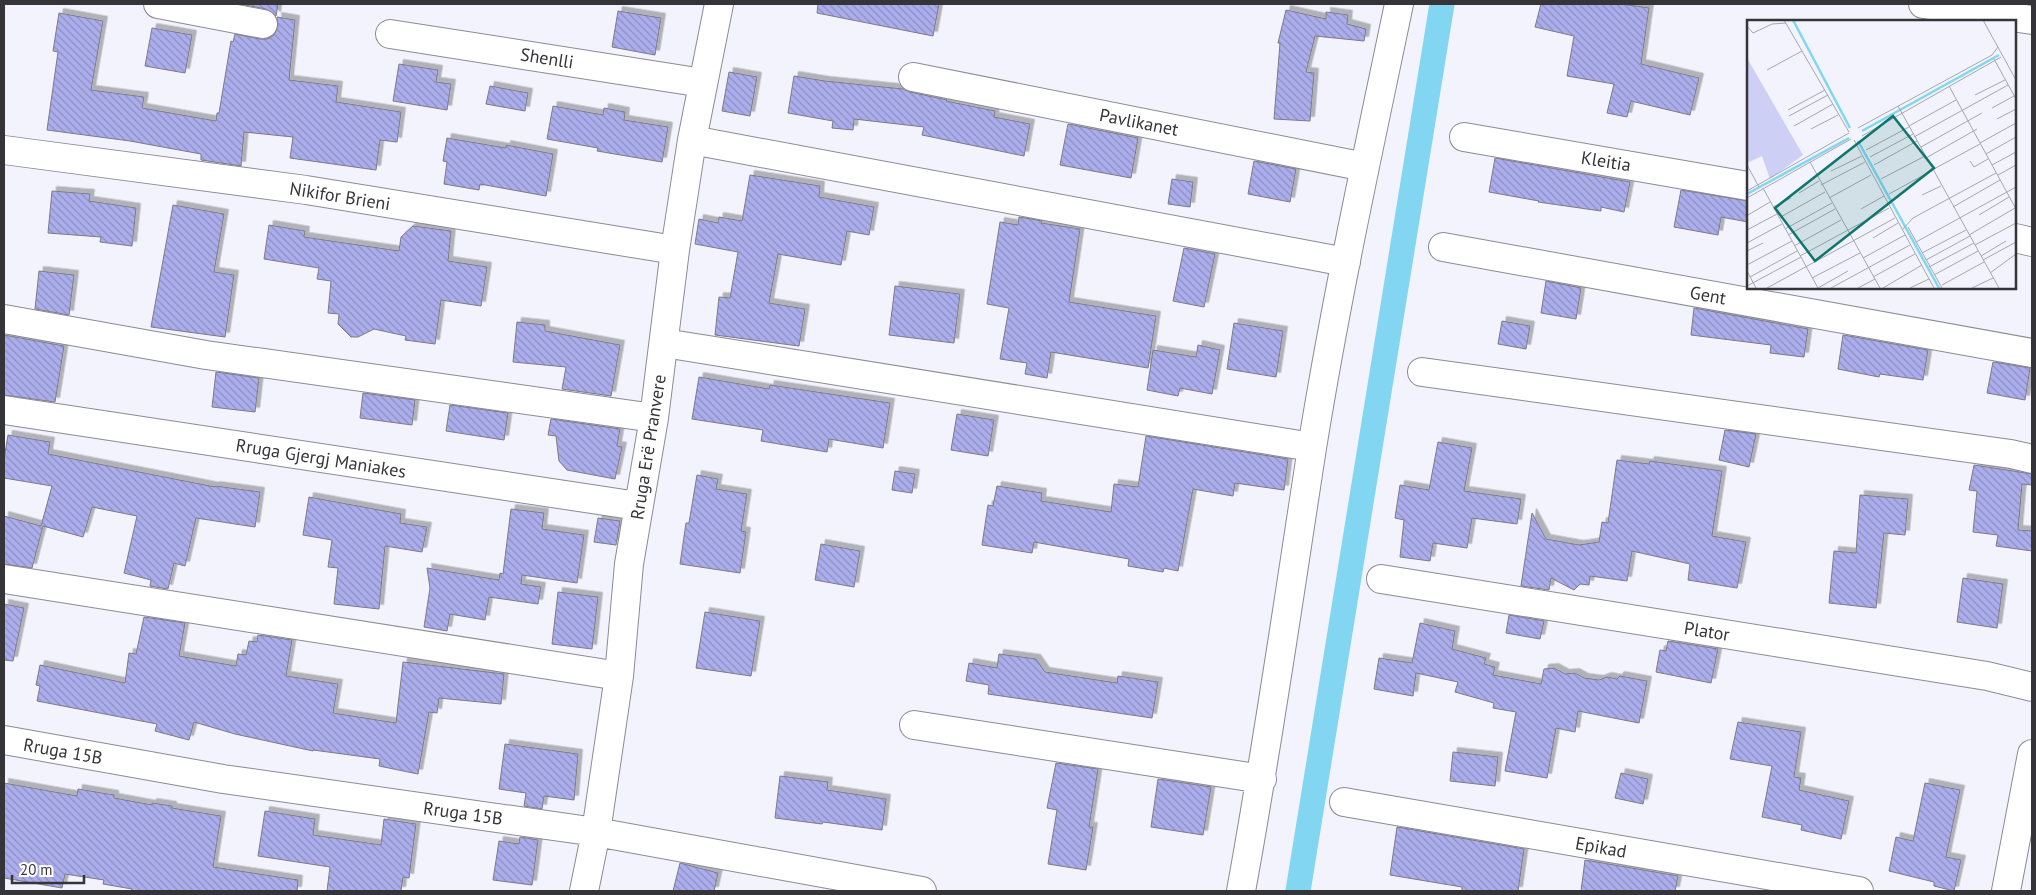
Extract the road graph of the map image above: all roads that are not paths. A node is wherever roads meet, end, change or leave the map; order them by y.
1 (158, 4) edge
2 (719, 4) edge
3 (1399, 4) edge
4 (1923, 4) edge
5 (2032, 20) edge
6 (262, 24) dead end
7 (390, 34) dead end
8 (913, 77) dead end
9 (704, 83) junction
10 (1464, 137) dead end
11 (692, 140) junction
12 (4, 150) edge
13 (1365, 167) junction
14 (1747, 186) edge
15 (2016, 238) edge
16 (2032, 242) edge
17 (1443, 247) dead end
18 (675, 250) junction
19 (1346, 262) junction
20 (4, 319) edge
21 (664, 343) junction
22 (2032, 353) edge
23 (1422, 372) dead end
24 (4, 410) edge
25 (654, 418) junction
26 (1312, 448) junction
27 (2032, 459) edge
28 (638, 506) junction
29 (1382, 579) dead end
30 (4, 580) edge
31 (618, 676) junction
32 (2032, 687) edge
33 (914, 725) dead end
34 (4, 740) edge
35 (2032, 754) edge
36 (1262, 779) junction
37 (1344, 802) dead end
38 (596, 832) junction
39 (584, 891) edge
40 (922, 891) edge
41 (1241, 891) edge
42 (1859, 891) edge
43 (2006, 891) edge

1 - 6 street
2 - 9 street, Rruga Erë Pranvere
3 - 13 street
4 - 5 street
7 - 9 street, Shenlli
8 - 13 street, Pavlikanet
9 - 11 street, Rruga Erë Pranvere
10 - 14 street, Kleitia
11 - 18 street, Rruga Erë Pranvere
11 - 19 street
12 - 18 street, Nikifor Brieni
13 - 19 street
15 - 16 street
17 - 22 street, Gent
18 - 21 street, Rruga Erë Pranvere
19 - 26 street
20 - 25 street
21 - 25 street, Rruga Erë Pranvere
21 - 26 street
23 - 27 street
24 - 28 street, Rruga Gjergj Maniakes
25 - 28 street, Rruga Erë Pranvere
26 - 36 street
28 - 31 street, Rruga Erë Pranvere
29 - 32 street, Plator
30 - 31 street
31 - 38 street, Rruga Erë Pranvere
33 - 36 street
34 - 38 street, Rruga 15B
35 - 43 street
36 - 41 street
37 - 42 street, Epikad
38 - 39 street, Rruga Erë Pranvere
38 - 40 street, Rruga 15B

